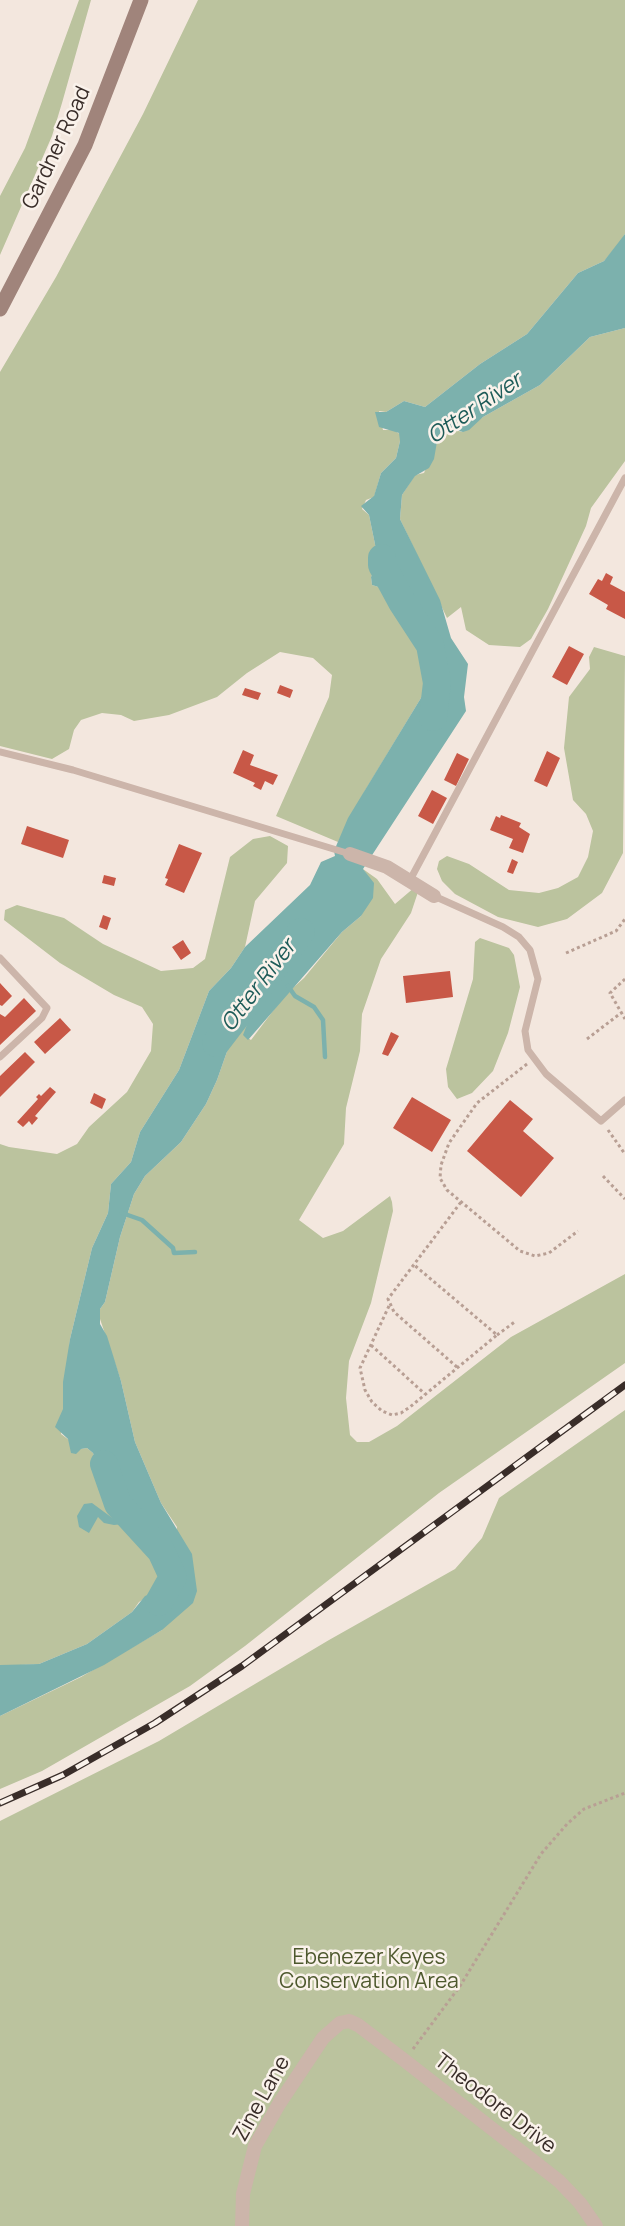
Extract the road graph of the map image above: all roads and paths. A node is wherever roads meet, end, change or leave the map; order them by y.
1 (141, 0) edge
2 (0, 309) edge
3 (625, 478) edge
4 (0, 752) edge
5 (350, 854) joint
6 (410, 879) junction
7 (434, 896) joint
8 (625, 919) edge
9 (566, 953) dead end
10 (0, 958) edge
11 (625, 979) edge
12 (621, 1013) junction
13 (625, 1019) edge
14 (587, 1038) dead end
15 (0, 1057) edge
16 (534, 1060) junction
17 (625, 1100) edge
18 (601, 1122) junction
19 (625, 1154) edge
20 (603, 1176) dead end
21 (625, 1199) edge
22 (461, 1202) junction
23 (578, 1231) dead end
24 (413, 1264) junction
25 (389, 1306) junction
26 (516, 1321) dead end
27 (497, 1335) junction
28 (370, 1344) junction
29 (458, 1367) junction
30 (425, 1394) junction
31 (625, 1793) edge
32 (358, 2025) joint
33 (404, 2060) junction
34 (242, 2226) edge
35 (596, 2226) edge

1 - 2 main road, Gardner Road
3 - 6 lane
4 - 5 lane
5 - 6 street
6 - 7 street
7 - 16 lane
8 - 9 path
10 - 15 lane
11 - 12 path
12 - 13 path
12 - 14 path
16 - 18 lane
16 - 22 path
17 - 18 lane
18 - 19 path
20 - 21 path
22 - 23 path
22 - 24 path
24 - 25 path
24 - 27 path
25 - 28 path
25 - 29 path
26 - 27 path
27 - 29 path
28 - 30 path
28 - 30 path
29 - 30 path
31 - 33 path
32 - 33 street, Theodore Drive
32 - 34 street, Zine Lane
33 - 35 street, Theodore Drive

